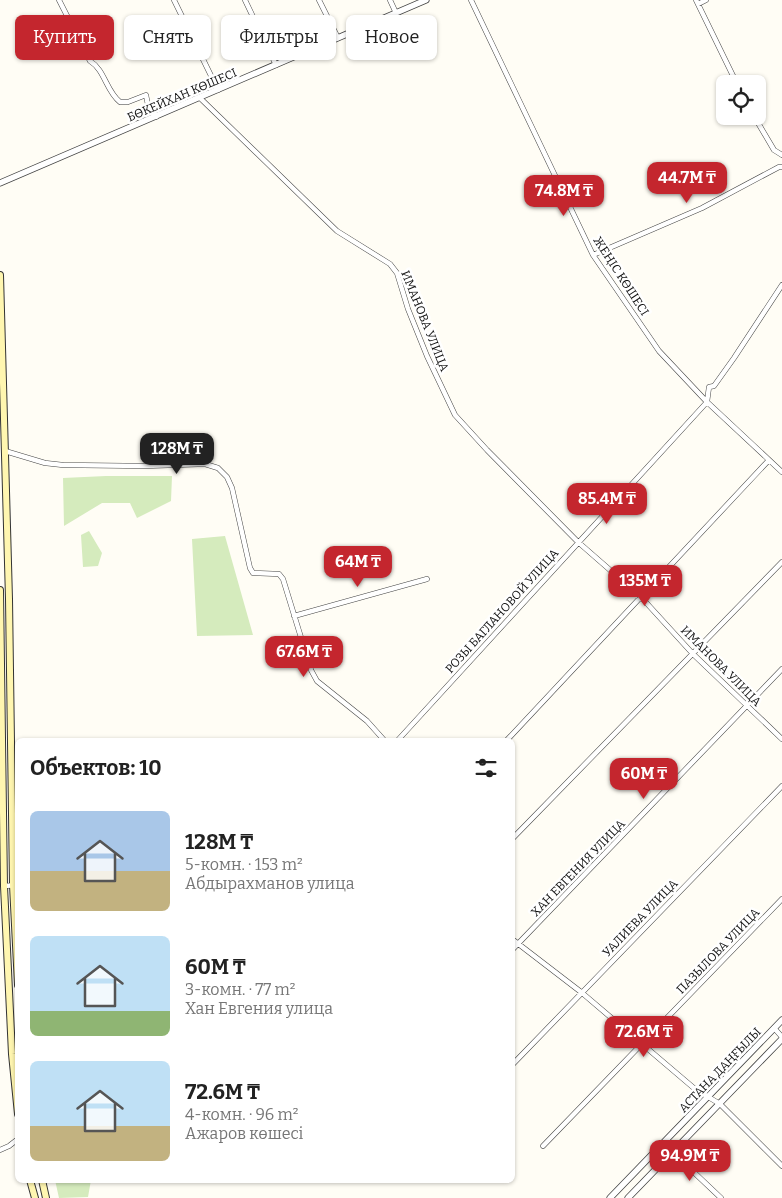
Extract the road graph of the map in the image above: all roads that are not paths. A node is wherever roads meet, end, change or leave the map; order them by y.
1 (59, 0) edge
2 (174, 0) edge
3 (245, 0) edge
4 (319, 0) edge
5 (390, 0) edge
6 (426, 0) edge
7 (471, 0) edge
8 (706, 0) edge
9 (697, 2) edge
10 (396, 13) junction
11 (338, 38) junction
12 (276, 65) junction
13 (733, 75) edge
14 (218, 90) junction
15 (200, 98) junction
16 (156, 117) junction
17 (759, 125) edge
18 (782, 155) edge
19 (782, 167) edge
20 (0, 183) edge
21 (593, 255) junction
22 (0, 276) edge
23 (782, 285) edge
24 (707, 402) junction
25 (2, 406) edge
26 (5, 451) junction
27 (770, 460) junction
28 (782, 472) edge
29 (578, 542) junction
30 (782, 562) edge
31 (427, 579) dead end
32 (0, 590) edge
33 (641, 597) junction
34 (0, 599) edge
35 (9, 599) junction
36 (294, 616) junction
37 (693, 654) junction
38 (782, 669) edge
39 (747, 706) junction
40 (382, 738) edge
41 (400, 738) edge
42 (509, 738) edge
43 (782, 739) edge
44 (782, 786) edge
45 (515, 836) edge
46 (15, 885) edge
47 (4, 886) junction
48 (782, 899) edge
49 (515, 941) edge
50 (519, 943) junction
51 (515, 947) edge
52 (581, 992) junction
53 (782, 1020) edge
54 (774, 1028) junction
55 (782, 1038) edge
56 (643, 1044) junction
57 (515, 1062) edge
58 (15, 1084) edge
59 (708, 1096) junction
60 (720, 1104) junction
61 (15, 1142) edge
62 (664, 1144) junction
63 (543, 1146) dead end
64 (0, 1150) edge
65 (673, 1152) junction
66 (782, 1166) edge
67 (31, 1183) edge
68 (43, 1183) edge
69 (630, 1197) edge
70 (35, 1198) edge
71 (46, 1198) edge
72 (610, 1198) edge
73 (721, 1198) edge

1 - 16 street
2 - 14 street
3 - 12 street
4 - 11 street
5 - 10 street
6 - 10 street, БӨКЕЙХАН КӨШЕСІ
7 - 21 street, ЖЕҢІС КӨШЕСІ
8 - 9 street
9 - 13 street
10 - 11 street, БӨКЕЙХАН КӨШЕСІ
11 - 12 street, БӨКЕЙХАН КӨШЕСІ
12 - 14 street, БӨКЕЙХАН КӨШЕСІ
14 - 15 street, БӨКЕЙХАН КӨШЕСІ
15 - 16 street, БӨКЕЙХАН КӨШЕСІ
15 - 29 street, ИМАНОВА УЛИЦА
16 - 20 street, БӨКЕЙХАН КӨШЕСІ
17 - 18 street
19 - 21 street
21 - 24 street, ЖЕҢІС КӨШЕСІ
22 - 25 main road
23 - 24 street, РОЗЫ БАГЛАНОВОЙ УЛИЦА
24 - 27 street, ЖЕҢІС КӨШЕСІ
24 - 29 street, РОЗЫ БАГЛАНОВОЙ УЛИЦА
25 - 26 main road
26 - 35 main road
26 - 36 street
27 - 28 street, ЖЕҢІС КӨШЕСІ
27 - 33 street
29 - 33 street, ИМАНОВА УЛИЦА
29 - 41 street, РОЗЫ БАГЛАНОВОЙ УЛИЦА
30 - 37 street
31 - 36 street
32 - 34 main road
33 - 37 street, ИМАНОВА УЛИЦА
33 - 42 street
34 - 35 street
34 - 47 main road
35 - 46 main road
36 - 40 street
37 - 39 street, ИМАНОВА УЛИЦА
37 - 45 street
38 - 39 street, ХАН ЕВГЕНИЯ УЛИЦА
39 - 43 street, ИМАНОВА УЛИЦА
39 - 50 street, ХАН ЕВГЕНИЯ УЛИЦА
44 - 52 street, УАЛИЕВА УЛИЦА
46 - 47 street
47 - 58 main road
48 - 56 street, ПАЗЫЛОВА УЛИЦА
49 - 50 street
50 - 51 street, ХАН ЕВГЕНИЯ УЛИЦА
50 - 52 street
52 - 56 street
52 - 57 street, УАЛИЕВА УЛИЦА
53 - 54 street, АСТАНА ДАҢҒЫЛЫ
54 - 55 street
54 - 59 street, АСТАНА ДАҢҒЫЛЫ
55 - 60 street, АСТАНА ДАҢҒЫЛЫ
56 - 59 street
56 - 63 street, ПАЗЫЛОВА УЛИЦА
59 - 60 street
59 - 62 street, АСТАНА ДАҢҒЫЛЫ
60 - 65 street, АСТАНА ДАҢҒЫЛЫ
60 - 66 street
61 - 64 street
62 - 65 street
62 - 72 street, АСТАНА ДАҢҒЫЛЫ
65 - 69 street, АСТАНА ДАҢҒЫЛЫ
65 - 73 street
67 - 70 main road
68 - 71 main road

